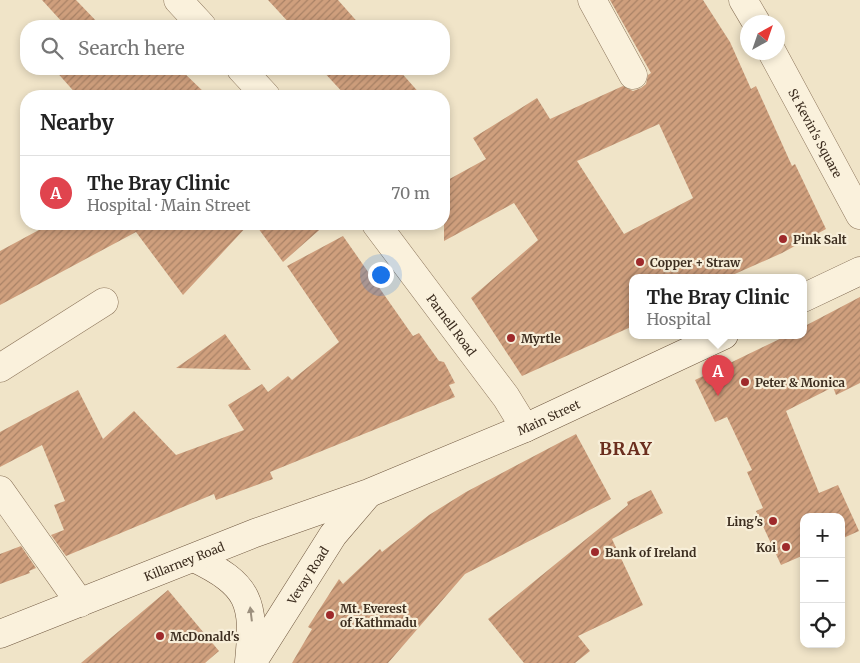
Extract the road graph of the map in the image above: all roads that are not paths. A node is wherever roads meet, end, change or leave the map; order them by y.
1 (178, 0) edge
2 (592, 0) edge
3 (742, 0) edge
4 (752, 15) edge
5 (196, 20) edge
6 (776, 60) edge
7 (247, 75) edge
8 (633, 75) dead end
9 (260, 90) edge
10 (860, 215) edge
11 (380, 230) edge
12 (860, 271) edge
13 (807, 296) edge
14 (104, 302) dead end
15 (715, 339) edge
16 (0, 368) edge
17 (524, 428) junction
18 (0, 490) edge
19 (369, 493) junction
20 (194, 558) junction
21 (80, 603) junction
22 (0, 634) edge
23 (251, 663) edge

1 - 5 main road
2 - 8 main road
3 - 4 main road
6 - 10 main road, St Kevin's Square
7 - 9 main road
11 - 17 main road, Parnell Road
12 - 13 main road
14 - 16 main road
15 - 17 main road, Main Street
17 - 19 main road, Main Street
18 - 21 main road
19 - 20 main road, Killarney Road
19 - 23 main road, Vevay Road
20 - 21 main road, Killarney Road
23 -> 20 main road
21 - 22 main road, Killarney Road

